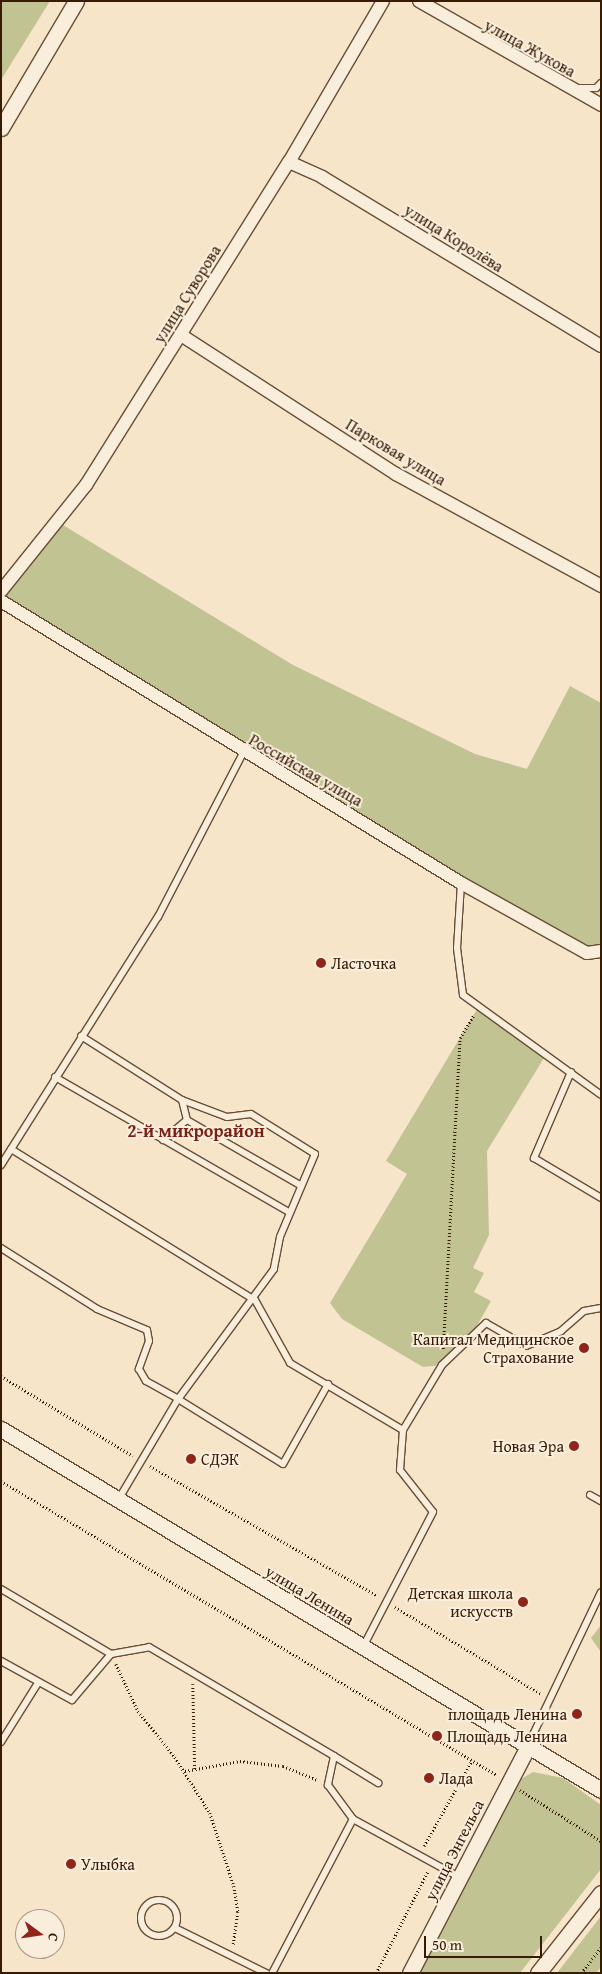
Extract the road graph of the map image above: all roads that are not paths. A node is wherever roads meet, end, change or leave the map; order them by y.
1 (76, 1) edge
2 (383, 1) edge
3 (419, 1) edge
4 (601, 83) edge
5 (570, 88) junction
6 (601, 105) edge
7 (1, 128) edge
8 (289, 162) junction
9 (181, 334) junction
10 (601, 346) edge
11 (601, 586) edge
12 (1, 591) edge
13 (1, 601) edge
14 (243, 752) junction
15 (461, 883) junction
16 (601, 951) edge
17 (81, 1036) junction
18 (571, 1072) junction
19 (55, 1077) junction
20 (601, 1095) edge
21 (182, 1100) junction
22 (187, 1120) junction
23 (163, 1140) junction
24 (11, 1149) junction
25 (1, 1165) edge
26 (300, 1185) junction
27 (601, 1198) edge
28 (289, 1212) junction
29 (1, 1248) edge
30 (255, 1300) junction
31 (601, 1308) edge
32 (328, 1384) junction
33 (178, 1399) junction
34 (1, 1430) edge
35 (403, 1430) junction
36 (590, 1495) dead end
37 (118, 1501) junction
38 (601, 1501) edge
39 (1, 1589) edge
40 (601, 1592) edge
41 (363, 1647) junction
42 (112, 1654) junction
43 (1, 1661) edge
44 (38, 1683) junction
45 (1, 1742) edge
46 (529, 1744) junction
47 (334, 1756) junction
48 (378, 1783) dead end
49 (601, 1790) edge
50 (353, 1819) junction
51 (459, 1877) junction
52 (601, 1893) edge
53 (175, 1928) junction
54 (266, 1973) edge
55 (272, 1973) edge
56 (410, 1973) edge
57 (538, 1973) edge

1 - 7 street
2 - 8 street, улица Суворова
3 - 5 street, улица Жукова
4 - 5 lane
5 - 6 street, улица Жукова
8 - 9 street, улица Суворова
8 - 10 street, улица Королёва
9 - 11 street, Парковая улица
9 - 12 street, улица Суворова
13 - 14 street, Российская улица
14 - 15 street, Российская улица
14 - 17 lane
15 - 16 street, Российская улица
15 - 18 lane
17 - 19 lane
17 - 21 lane
18 - 20 lane
18 - 27 lane
19 - 23 lane
19 - 24 lane
21 - 22 lane
21 - 26 lane
22 - 23 lane
22 - 26 lane
23 - 28 lane
24 - 25 lane
24 - 30 lane
26 - 28 lane
28 - 30 lane
29 - 33 lane
30 - 32 lane
30 - 33 lane
31 - 35 lane
32 - 33 lane
32 - 35 lane
33 - 37 lane
34 - 37 street, улица Ленина
35 - 41 lane
36 - 38 lane
37 - 41 street, улица Ленина
39 - 42 lane
40 - 46 lane
41 - 46 street, улица Ленина
42 - 44 lane
42 - 47 lane
43 - 44 lane
44 - 45 lane
46 - 49 street, улица Ленина
46 - 51 street, улица Энгельса
47 - 48 lane
47 - 50 lane
50 - 51 lane
50 - 55 lane
51 - 56 street, улица Энгельса
52 - 57 street
53 - 53 lane
53 - 54 lane

